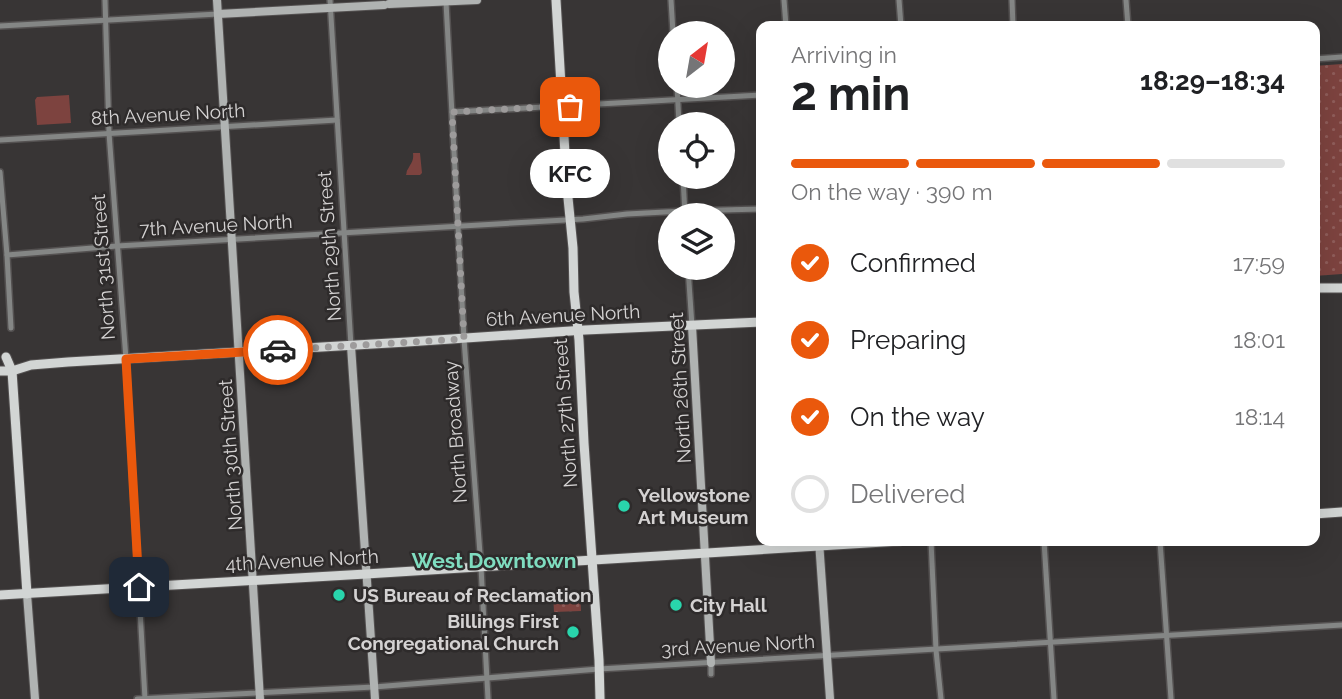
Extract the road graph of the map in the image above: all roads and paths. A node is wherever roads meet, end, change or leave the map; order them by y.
1 (105, 0) edge
2 (217, 0) edge
3 (477, 0) edge
4 (556, 0) edge
5 (671, 0) edge
6 (784, 0) edge
7 (900, 0) edge
8 (1012, 0) edge
9 (1126, 0) edge
10 (446, 2) junction
11 (330, 4) edge
12 (218, 14) junction
13 (106, 20) junction
14 (672, 21) edge
15 (786, 21) edge
16 (901, 21) edge
17 (1013, 21) edge
18 (1128, 21) edge
19 (0, 26) edge
20 (1342, 57) edge
21 (1320, 59) edge
22 (756, 95) edge
23 (678, 100) junction
24 (562, 106) junction
25 (452, 112) junction
26 (678, 112) edge
27 (337, 120) junction
28 (225, 127) junction
29 (109, 133) junction
30 (0, 140) edge
31 (0, 172) edge
32 (0, 188) edge
33 (756, 209) edge
34 (735, 210) edge
35 (658, 213) edge
36 (571, 220) junction
37 (2, 224) edge
38 (458, 226) junction
39 (345, 233) junction
40 (232, 240) junction
41 (117, 247) junction
42 (7, 255) junction
43 (689, 280) edge
44 (1320, 288) edge
45 (1342, 288) edge
46 (756, 322) edge
47 (692, 326) junction
48 (10, 328) dead end
49 (578, 330) junction
50 (464, 339) junction
51 (351, 346) junction
52 (239, 352) junction
53 (3, 355) edge
54 (126, 359) junction
55 (31, 365) junction
56 (0, 371) edge
57 (12, 371) junction
58 (1342, 512) edge
59 (1320, 514) edge
60 (781, 546) edge
61 (819, 546) edge
62 (930, 546) edge
63 (1044, 546) edge
64 (1160, 546) edge
65 (704, 552) junction
66 (592, 560) junction
67 (481, 567) junction
68 (366, 575) junction
69 (253, 580) junction
70 (139, 587) junction
71 (27, 594) junction
72 (0, 595) edge
73 (1342, 625) edge
74 (1166, 635) junction
75 (1051, 643) junction
76 (936, 650) junction
77 (828, 656) junction
78 (710, 663) junction
79 (599, 669) junction
80 (711, 674) dead end
81 (487, 679) junction
82 (374, 687) junction
83 (260, 696) edge
84 (35, 699) edge
85 (136, 699) edge
86 (145, 699) edge
87 (375, 699) edge
88 (488, 699) edge
89 (600, 699) edge
90 (830, 699) edge
91 (941, 699) edge
92 (1054, 699) edge
93 (1171, 699) edge

1 - 13 street, North 31st Street
2 - 12 street, North 30th Street
3 - 10 street
4 - 24 main road, North 27th Street
5 - 14 street
6 - 15 street
7 - 16 street
8 - 17 street
9 - 18 street
10 - 11 street
10 - 25 street, North Broadway
11 - 12 street
11 - 27 street, North 29th Street
12 - 13 street
12 - 28 street, North 30th Street
13 - 19 street
13 - 29 street, North 31st Street
20 - 21 street
22 - 23 street
23 - 24 street
23 - 26 street
24 - 25 street
24 - 36 main road, North 27th Street
25 - 38 street, North Broadway
27 - 28 street, 8th Avenue North
27 - 39 street, North 29th Street
28 - 29 street, 8th Avenue North
28 - 40 street, North 30th Street
29 - 30 street, 8th Avenue North
29 - 41 street, North 31st Street
31 - 32 street
32 - 37 street
33 - 34 street, 7th Avenue North
35 - 36 street, 7th Avenue North
36 - 38 street, 7th Avenue North
36 - 49 main road, North 27th Street
37 - 42 street
38 - 39 street, 7th Avenue North
38 - 50 street, North Broadway
39 - 40 street, 7th Avenue North
39 - 51 street, North 29th Street
40 - 41 street, 7th Avenue North
40 - 52 street, North 30th Street
41 - 42 street, 7th Avenue North
41 - 54 street, North 31st Street
42 - 48 street
43 - 47 street, North 26th Street
44 - 45 main road
46 - 47 main road, 6th Avenue North
47 - 49 main road, 6th Avenue North
47 - 65 street, North 26th Street
49 - 50 main road, 6th Avenue North
49 - 66 main road, North 27th Street
50 - 51 main road, 6th Avenue North
50 - 67 street, North Broadway
51 - 52 main road, 6th Avenue North
51 - 68 street, North 29th Street
52 - 54 main road, 6th Avenue North
52 - 69 street, North 30th Street
53 - 55 main road, 6th Avenue North
53 - 57 main road
54 - 55 main road, 6th Avenue North
54 - 70 street, North 31st Street
55 - 57 main road, 6th Avenue North
56 - 57 main road, 6th Avenue North
57 - 71 main road
58 - 59 main road
60 - 65 main road, 4th Avenue North
61 - 77 street
62 - 76 street
63 - 75 street
64 - 74 street
65 - 66 main road, 4th Avenue North
65 - 78 street, North 26th Street
66 - 67 main road, 4th Avenue North
66 - 79 main road, North 27th Street
67 - 68 main road, 4th Avenue North
67 - 81 street, North Broadway
68 - 69 main road, 4th Avenue North
68 - 82 street, North 29th Street
69 - 70 main road, 4th Avenue North
69 - 83 street, North 30th Street
70 - 71 main road, 4th Avenue North
70 - 86 street, North 31st Street
71 - 72 main road, 4th Avenue North
71 - 84 street
73 - 74 street, 3rd Avenue North
74 - 75 street, 3rd Avenue North
74 - 93 street
75 - 76 street, 3rd Avenue North
75 - 92 street
76 - 77 street, 3rd Avenue North
76 - 91 street
77 - 78 street, 3rd Avenue North
77 - 90 street
78 - 79 street, 3rd Avenue North
78 - 80 street, North 26th Street
79 - 81 street, 3rd Avenue North
79 - 89 main road, North 27th Street
81 - 82 street, 3rd Avenue North
81 - 88 street, North Broadway
82 - 83 street, 3rd Avenue North
82 - 87 street, North 29th Street
83 - 86 street, 3rd Avenue North
85 - 86 street, 3rd Avenue North

